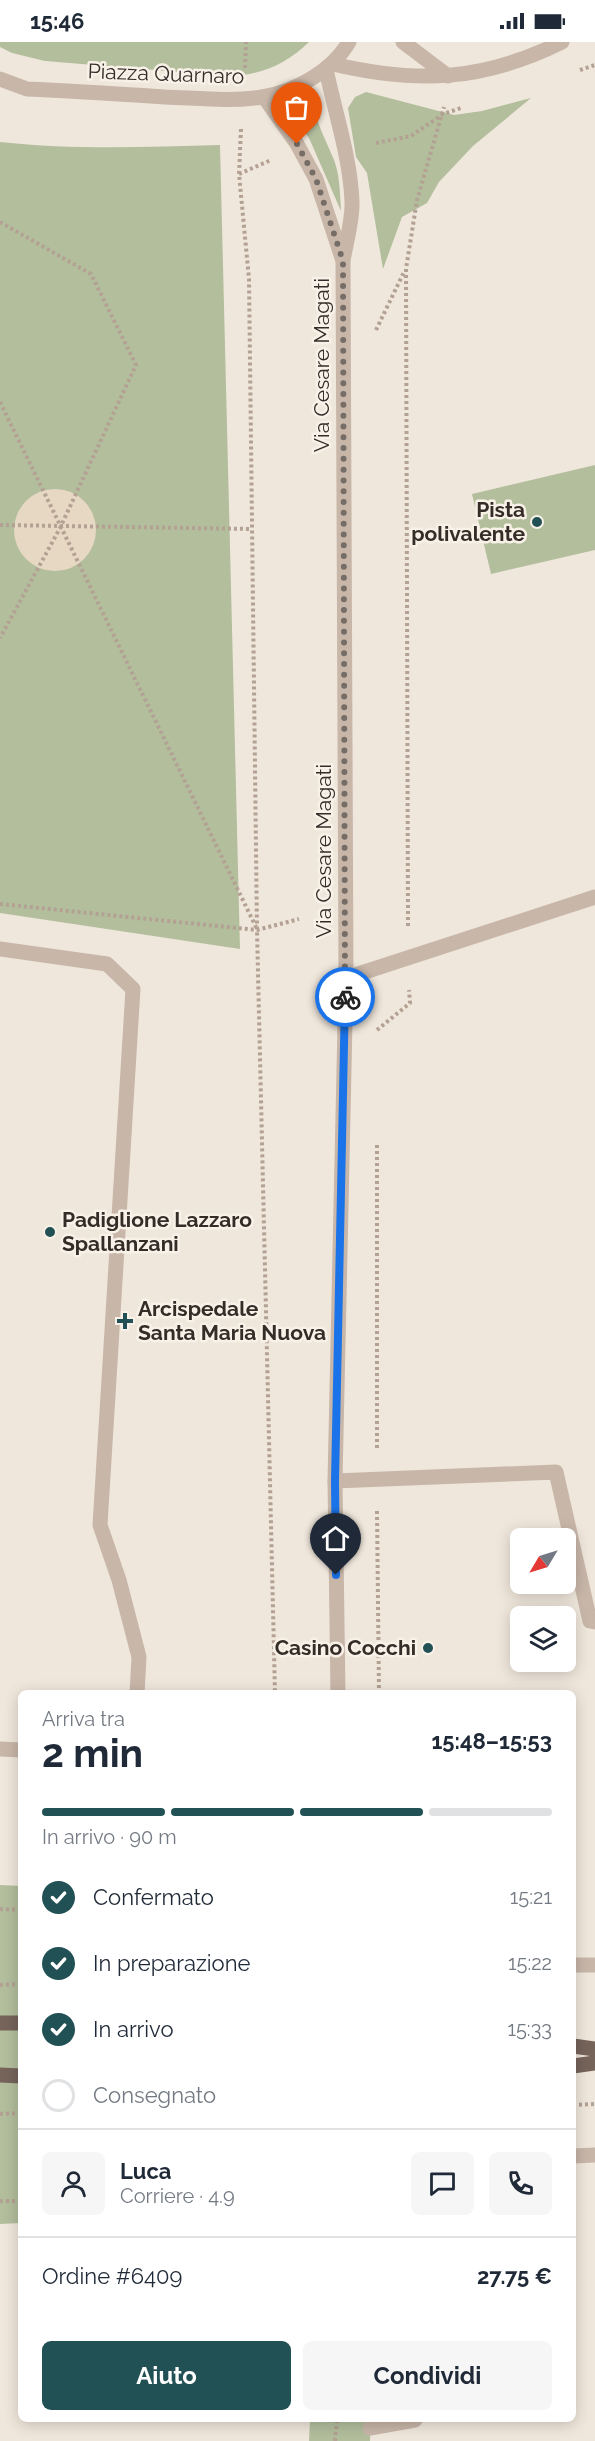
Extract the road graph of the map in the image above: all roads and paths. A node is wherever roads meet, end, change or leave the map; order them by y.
1 (349, 42) edge
2 (403, 42) edge
3 (562, 42) edge
4 (329, 67) junction
5 (448, 76) junction
6 (0, 79) edge
7 (264, 97) junction
8 (443, 114) dead end
9 (238, 174) dead end
10 (0, 222) edge
11 (343, 261) junction
12 (0, 402) edge
13 (0, 525) edge
14 (60, 528) junction
15 (252, 530) junction
16 (0, 638) edge
17 (595, 897) edge
18 (0, 904) edge
19 (299, 919) dead end
20 (257, 930) junction
21 (0, 949) edge
22 (408, 957) junction
23 (345, 978) junction
24 (377, 1040) dead end
25 (377, 1135) dead end
26 (377, 1478) junction
27 (335, 1481) junction
28 (595, 1622) edge
29 (137, 1690) edge
30 (275, 1690) edge
31 (338, 1690) edge
32 (379, 1690) edge
33 (0, 1749) edge
34 (18, 1750) edge
35 (0, 1909) edge
36 (18, 1910) edge
37 (576, 1965) edge
38 (595, 1965) edge
39 (0, 1984) edge
40 (18, 1984) edge
41 (0, 2023) edge
42 (18, 2023) edge
43 (576, 2046) edge
44 (595, 2049) edge
45 (595, 2062) edge
46 (576, 2065) edge
47 (0, 2075) edge
48 (18, 2076) edge
49 (595, 2104) edge
50 (576, 2105) edge
51 (0, 2114) edge
52 (18, 2114) edge
53 (595, 2155) edge
54 (576, 2156) edge
55 (0, 2201) edge
56 (18, 2201) edge
57 (336, 2422) edge
58 (406, 2422) edge
59 (370, 2430) edge
60 (335, 2441) edge

1 - 4 street, Piazza Quarnaro
2 - 5 street
3 - 5 street
4 - 5 street
4 - 7 street, Piazza Quarnaro
4 - 11 street, Via Cesare Magati
6 - 7 street, Piazza Quarnaro
7 - 11 street, Via Cesare Magati
8 - 22 path
9 - 15 path
10 - 14 path
11 - 23 street, Via Cesare Magati
12 - 14 path
13 - 14 path
14 - 15 path
14 - 16 path
14 - 20 path
15 - 20 path
17 - 22 street
18 - 20 path
19 - 20 path
20 - 30 path
21 - 29 street
22 - 23 street
22 - 24 path
23 - 27 street, Via Cesare Magati
25 - 26 path
26 - 27 street
26 - 28 street
26 - 32 path
27 - 31 street, Via Cesare Magati
33 - 34 street
35 - 36 path
37 - 38 street
39 - 40 path
41 - 42 main road
43 - 44 main road
45 - 46 main road
47 - 48 main road
49 - 50 path
51 - 52 path
53 - 54 street
55 - 56 path
57 - 60 path
58 - 59 street

